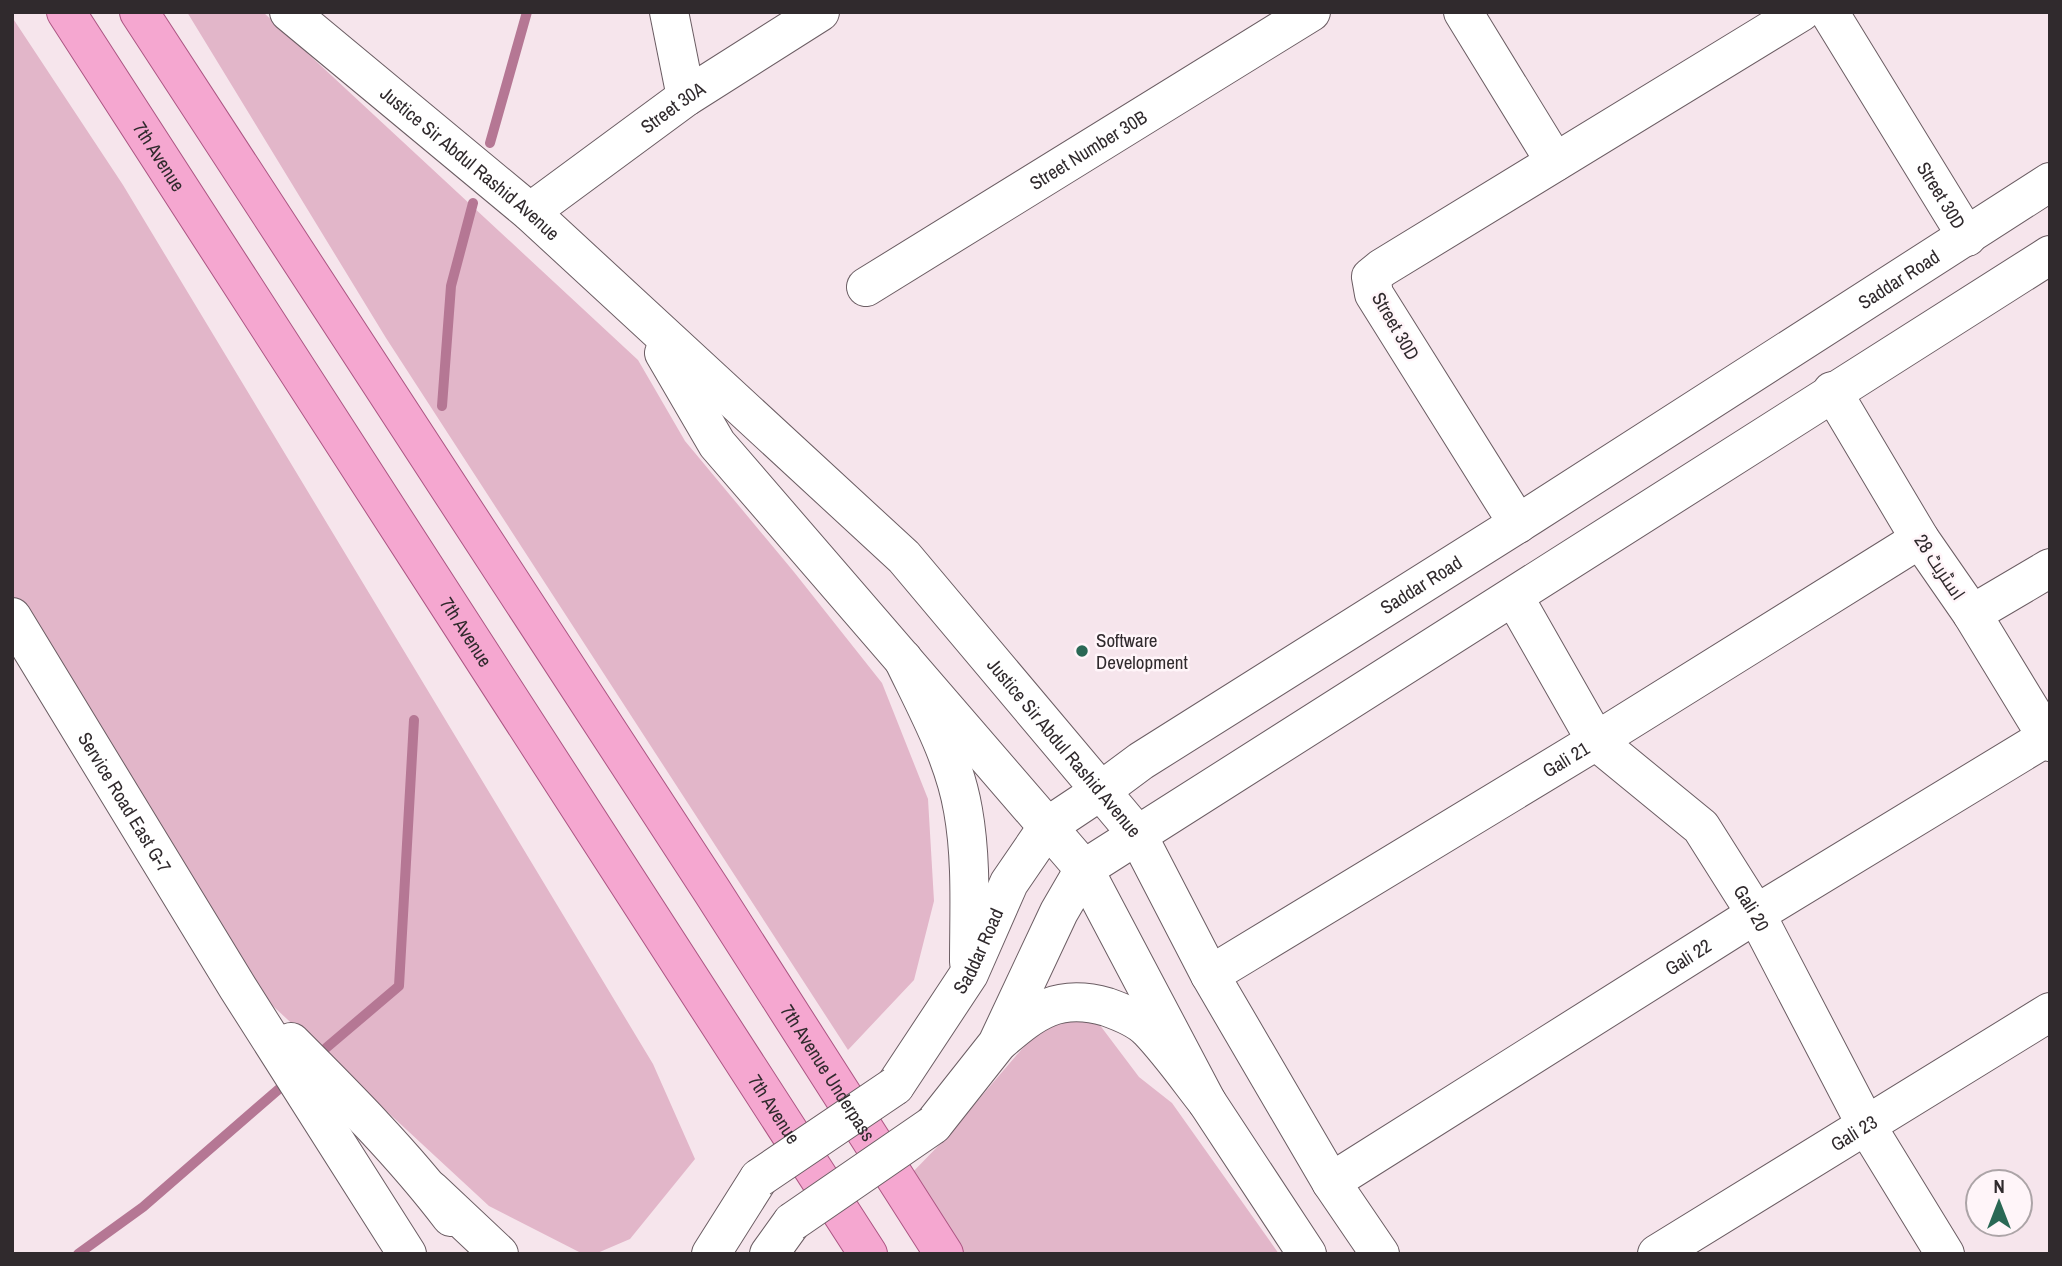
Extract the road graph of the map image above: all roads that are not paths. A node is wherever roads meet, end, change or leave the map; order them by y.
1 (66, 12) edge
2 (139, 12) edge
3 (289, 12) edge
4 (669, 12) edge
5 (821, 12) edge
6 (1311, 12) edge
7 (1463, 12) edge
8 (1801, 12) edge
9 (1829, 12) edge
10 (686, 97) junction
11 (1555, 162) junction
12 (2050, 182) edge
13 (530, 212) junction
14 (1967, 236) junction
15 (2050, 255) edge
16 (866, 287) dead end
17 (646, 321) junction
18 (1832, 391) junction
19 (1518, 524) junction
20 (1920, 539) junction
21 (2050, 568) edge
22 (1514, 597) junction
23 (1972, 614) junction
24 (12, 617) edge
25 (903, 659) junction
26 (2048, 740) edge
27 (1596, 741) junction
28 (1102, 790) junction
29 (1048, 826) junction
30 (1137, 834) junction
31 (1084, 869) junction
32 (1756, 914) junction
33 (969, 974) junction
34 (1210, 975) junction
35 (238, 988) junction
36 (2050, 1012) edge
37 (997, 1044) junction
38 (1207, 1102) junction
39 (1866, 1125) junction
40 (1331, 1182) junction
41 (431, 1190) junction
42 (735, 1213) junction
43 (407, 1254) edge
44 (480, 1254) edge
45 (499, 1254) edge
46 (697, 1254) edge
47 (712, 1254) edge
48 (769, 1254) edge
49 (868, 1254) edge
50 (944, 1254) edge
51 (1307, 1254) edge
52 (1380, 1254) edge
53 (1657, 1254) edge
54 (1945, 1254) edge

1 - 49 main road, 7th Avenue
2 - 50 main road, 7th Avenue Underpass
3 - 13 street, Justice Sir Abdul Rashid Avenue
4 - 10 street
5 - 10 street, Street 30A
6 - 16 street, Street Number 30B
7 - 11 street
8 - 11 street, Street 30D
9 - 14 street, Street 30D
10 - 13 street, Street 30A
11 - 19 street, Street 30D
12 - 14 street, Saddar Road
13 - 17 street, Justice Sir Abdul Rashid Avenue
14 - 19 street, Saddar Road
15 - 18 street
17 - 25 street, Justice Sir Abdul Rashid Avenue
17 - 28 street, Justice Sir Abdul Rashid Avenue
18 - 20 street, اسٹریٹ 28
18 - 22 street
19 - 28 street, Saddar Road
20 - 23 street, اسٹریٹ 28
20 - 27 street, Gali 21
21 - 23 street
22 - 27 street, Gali 20
22 - 30 street
23 - 26 street, اسٹریٹ 28
24 - 35 street, Service Road East G-7
25 - 29 street, Justice Sir Abdul Rashid Avenue
25 - 33 street
26 - 32 street, Gali 22
27 - 32 street, Gali 20
27 - 34 street, Gali 21
28 - 29 street, Saddar Road
28 - 30 street, Justice Sir Abdul Rashid Avenue
29 - 31 street, Justice Sir Abdul Rashid Avenue
29 - 33 street, Saddar Road
30 - 31 street
30 - 34 street, Justice Sir Abdul Rashid Avenue
31 - 37 street
31 - 38 street, Justice Sir Abdul Rashid Avenue
32 - 39 street, Gali 20
32 - 40 street, Gali 22
33 - 42 street, Saddar Road, bridge
34 - 40 street, Justice Sir Abdul Rashid Avenue
35 - 41 street, Service Road East G-7
35 - 43 street, Service Road East G-7
36 - 39 street, Gali 23
37 - 38 street
37 - 48 street, bridge
38 - 51 street, Justice Sir Abdul Rashid Avenue
39 - 53 street, Gali 23
39 - 54 street, Gali 20
40 - 52 street, Justice Sir Abdul Rashid Avenue
41 - 44 street, Service Road East G-7
41 - 45 street
42 - 46 street
42 - 47 street

